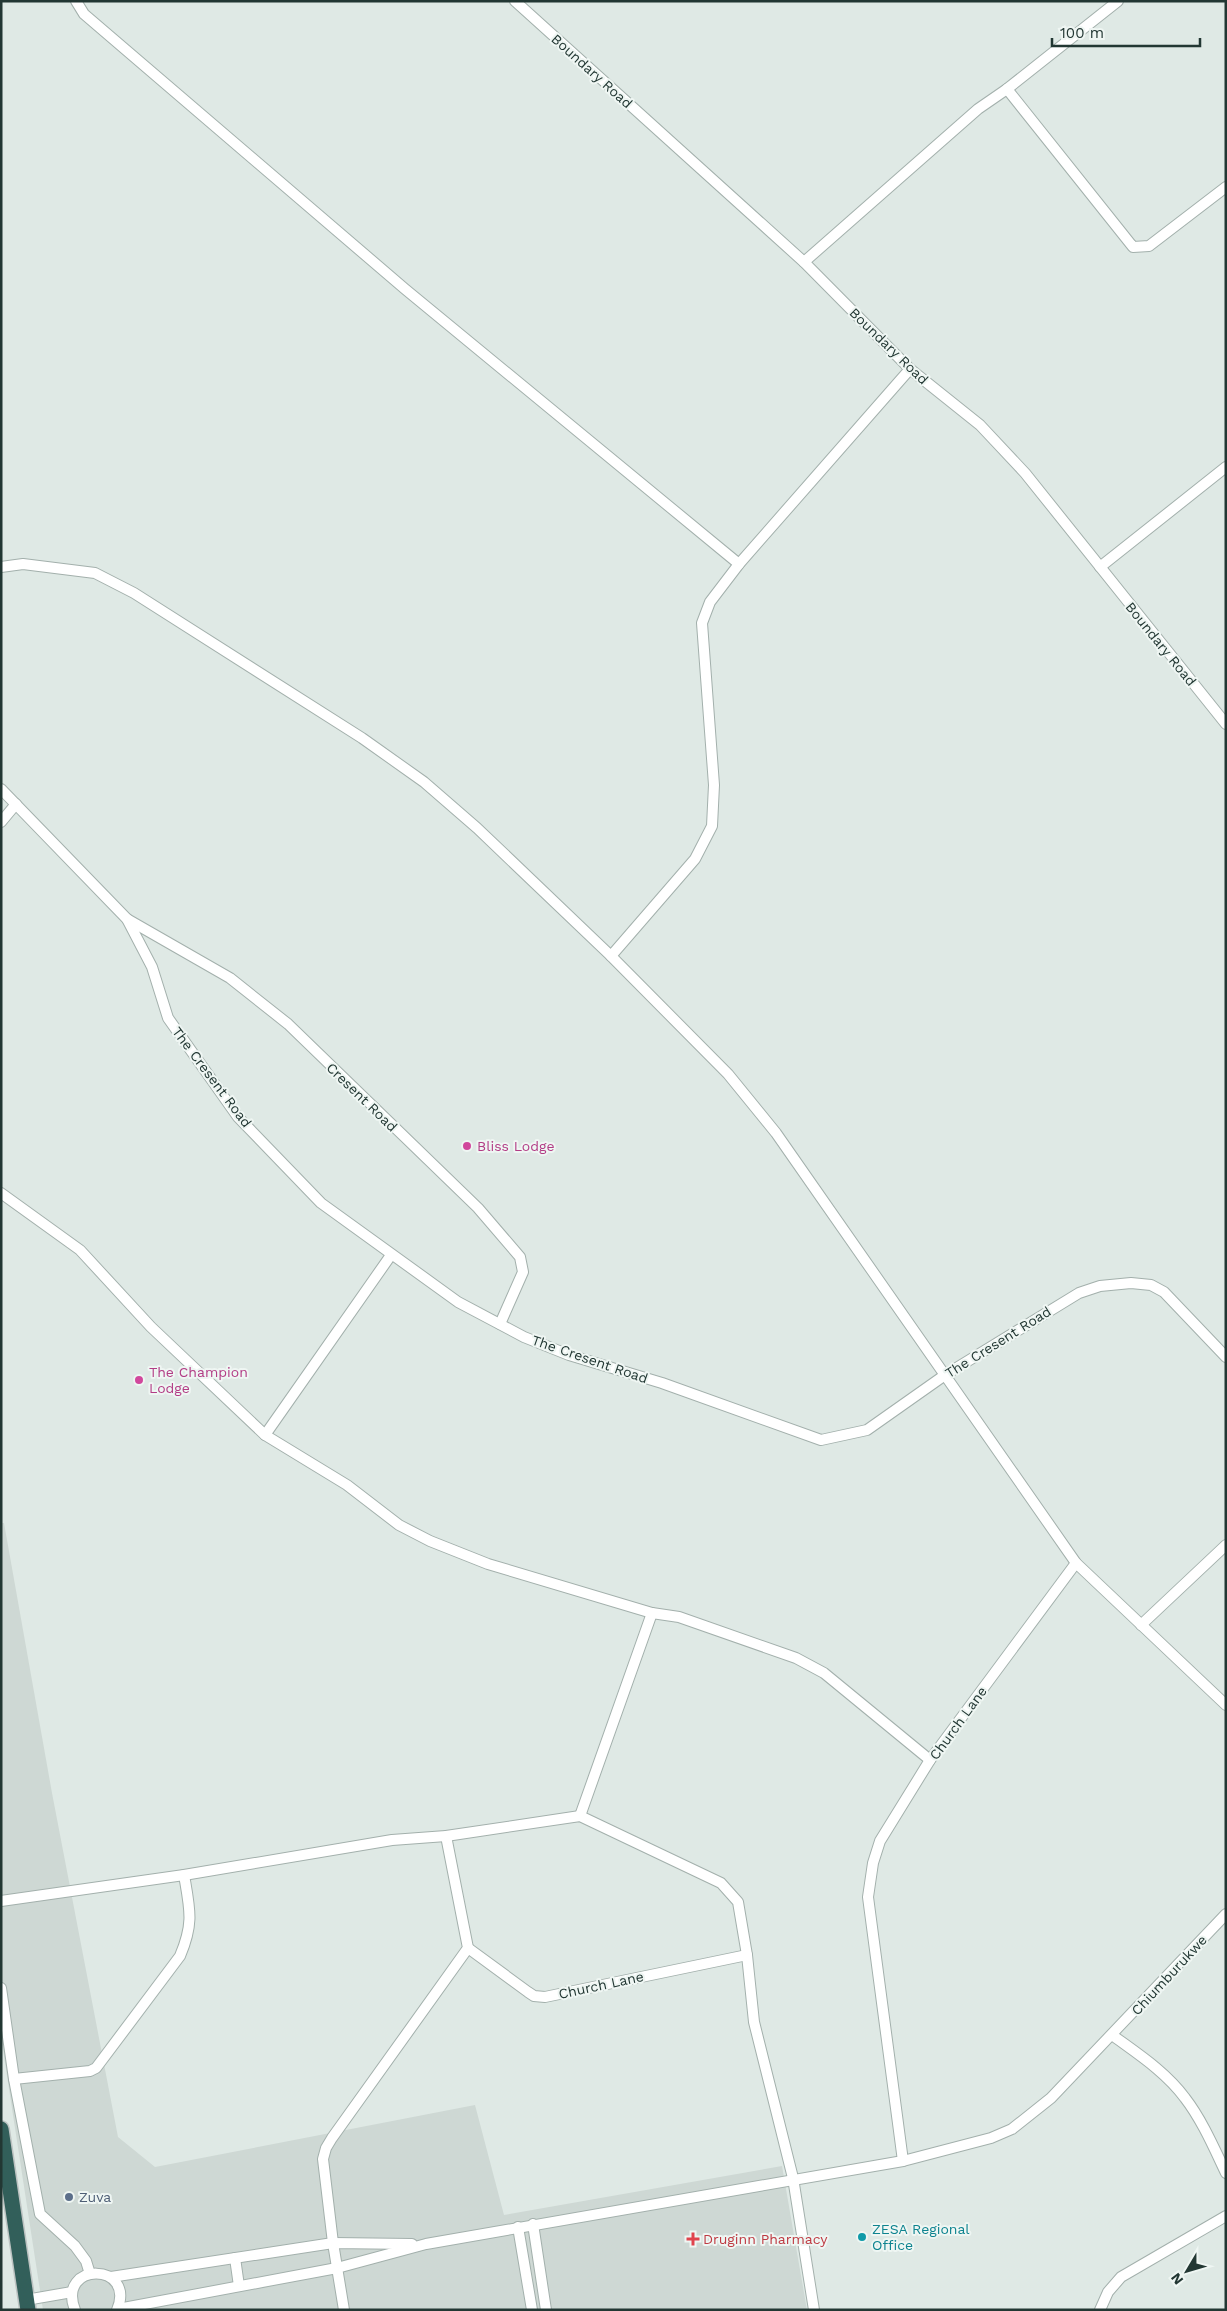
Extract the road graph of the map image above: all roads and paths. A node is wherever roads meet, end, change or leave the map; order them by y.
1 (76, 1) edge
2 (515, 1) edge
3 (1118, 1) edge
4 (1007, 89) junction
5 (1226, 187) edge
6 (804, 262) junction
7 (910, 368) junction
8 (1226, 467) edge
9 (739, 564) junction
10 (1, 567) edge
11 (1100, 567) junction
12 (1226, 724) edge
13 (1, 789) edge
14 (16, 804) junction
15 (1, 822) edge
16 (126, 919) junction
17 (611, 956) junction
18 (1, 1193) edge
19 (391, 1255) junction
20 (500, 1324) junction
21 (1226, 1357) edge
22 (945, 1376) junction
23 (265, 1435) junction
24 (1226, 1545) edge
25 (1076, 1563) junction
26 (652, 1613) junction
27 (1141, 1625) junction
28 (1226, 1705) edge
29 (930, 1760) junction
30 (580, 1816) junction
31 (446, 1836) junction
32 (184, 1875) junction
33 (1, 1901) edge
34 (1226, 1914) edge
35 (468, 1948) junction
36 (747, 1955) junction
37 (1, 1988) edge
38 (1112, 2035) junction
39 (14, 2079) junction
40 (1, 2129) edge
41 (902, 2160) junction
42 (1226, 2173) edge
43 (793, 2178) junction
44 (1226, 2216) edge
45 (532, 2224) junction
46 (518, 2227) junction
47 (333, 2243) junction
48 (426, 2244) junction
49 (235, 2258) junction
50 (337, 2268) junction
51 (90, 2274) junction
52 (111, 2277) junction
53 (239, 2286) junction
54 (72, 2292) junction
55 (27, 2305) edge
56 (118, 2309) edge
57 (75, 2310) edge
58 (344, 2310) edge
59 (532, 2310) edge
60 (546, 2310) edge
61 (814, 2310) edge
62 (1100, 2310) edge

1 - 9 street
2 - 6 street, Boundary Road
3 - 4 street
4 - 5 street
4 - 6 street
6 - 7 street, Boundary Road
7 - 9 street
7 - 11 street, Boundary Road
8 - 11 street
9 - 17 street
10 - 17 street
11 - 12 street, Boundary Road
13 - 14 street, The Cresent Road
14 - 15 street
14 - 16 street, The Cresent Road
16 - 19 street, The Cresent Road
16 - 20 street, Cresent Road
17 - 22 street
18 - 23 street
19 - 20 street, The Cresent Road
19 - 23 street
20 - 22 street, The Cresent Road
21 - 22 street, The Cresent Road
22 - 25 street
23 - 26 street
24 - 27 street
25 - 27 street
25 - 29 street, Church Lane
26 - 29 street
26 - 30 street
27 - 28 street
29 - 41 street, Church Lane
30 - 31 street
30 - 36 street
31 - 32 street
31 - 35 street
32 - 33 street
32 - 39 street
34 - 38 street, Chiumburukwe
35 - 36 street, Church Lane
35 - 47 street
36 - 43 street
37 - 39 street
38 - 41 street, Chiumburukwe
38 - 42 street
39 - 51 street
40 - 55 highway
41 - 43 street, Chiumburukwe
43 - 45 street, Chiumburukwe
43 - 61 street
44 - 62 street
45 - 46 street, Chiumburukwe
45 - 60 street
46 - 48 street, Chiumburukwe
46 - 59 street
47 - 48 street
47 - 49 street
47 - 50 street
48 - 50 street
49 - 52 street
49 - 53 street
50 - 53 street
50 - 58 street
51 - 52 street
51 - 54 street
52 - 56 street
53 - 56 street
54 - 55 street
54 - 57 street

